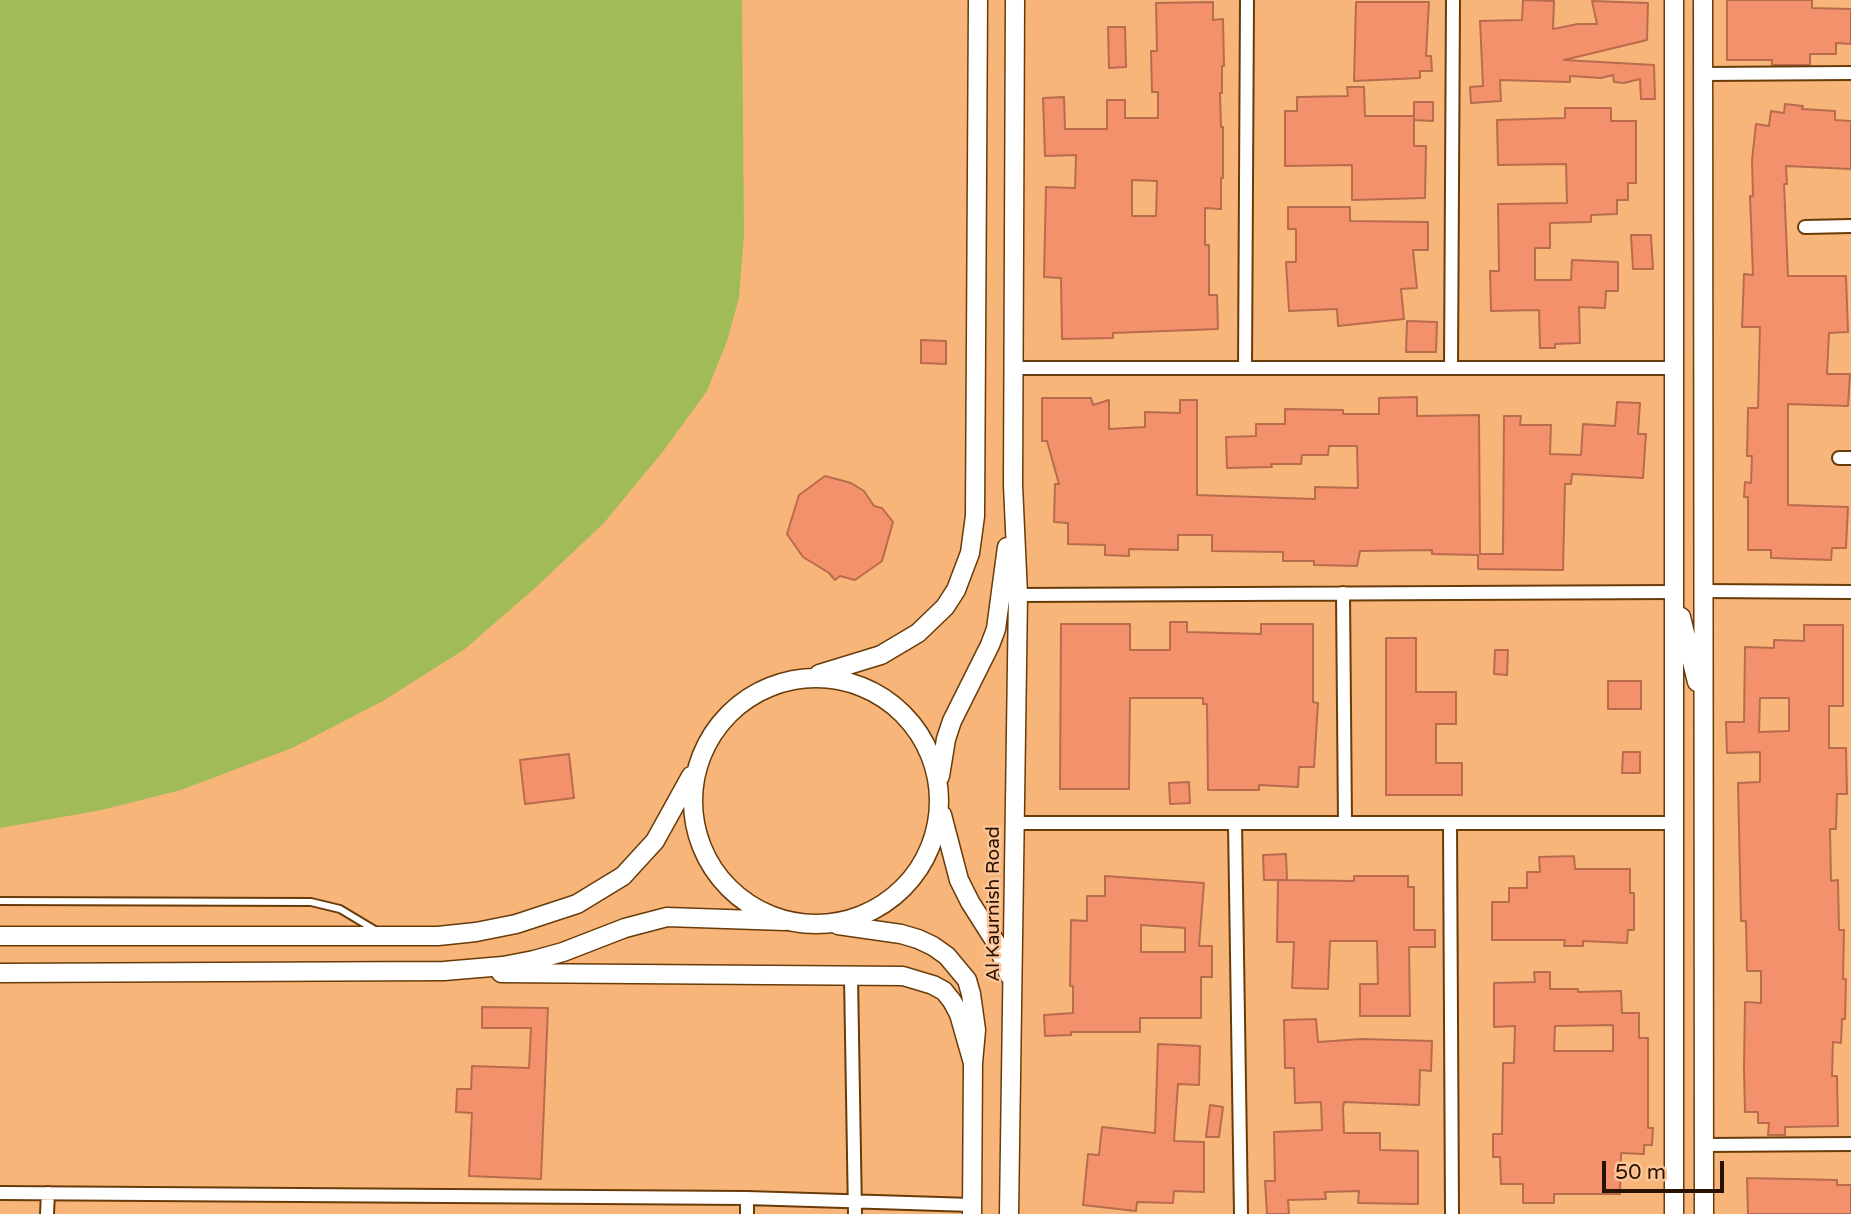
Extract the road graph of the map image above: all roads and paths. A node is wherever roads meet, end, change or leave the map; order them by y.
1 (978, 0) edge
2 (1015, 0) edge
3 (1247, 0) edge
4 (1453, 0) edge
5 (1674, 0) edge
6 (1690, 0) edge
7 (1703, 0) edge
8 (1851, 73) edge
9 (1703, 74) junction
10 (1851, 226) edge
11 (1805, 227) dead end
12 (1451, 367) junction
13 (1013, 368) junction
14 (1245, 368) junction
15 (1674, 368) junction
16 (1013, 485) junction
17 (1703, 591) junction
18 (1674, 592) junction
19 (1851, 592) edge
20 (1343, 593) junction
21 (1018, 595) junction
22 (805, 678) junction
23 (1703, 705) junction
24 (699, 761) junction
25 (939, 779) junction
26 (941, 809) junction
27 (1015, 823) junction
28 (1235, 823) junction
29 (1345, 823) junction
30 (1450, 823) junction
31 (1674, 823) junction
32 (0, 901) edge
33 (785, 921) junction
34 (828, 924) junction
35 (0, 936) edge
36 (386, 937) junction
37 (444, 971) junction
38 (0, 973) edge
39 (851, 976) junction
40 (1014, 995) junction
41 (973, 1063) junction
42 (1851, 1144) edge
43 (1704, 1145) junction
44 (0, 1193) edge
45 (48, 1193) junction
46 (747, 1198) junction
47 (855, 1208) edge
48 (972, 1209) edge
49 (47, 1214) edge
50 (747, 1214) edge
51 (1009, 1214) edge
52 (1241, 1214) edge
53 (1452, 1214) edge
54 (1674, 1214) edge
55 (1704, 1214) edge

1 - 22 street
2 - 13 street
3 - 14 street
4 - 12 street
5 - 15 street
6 - 9 street
7 - 9 street
8 - 9 street
9 - 17 street
10 - 11 street
12 - 14 street
12 - 15 street
13 - 14 street
13 - 16 street
15 - 18 street
16 - 21 street, Al Kaurnish Road
16 - 25 street
17 - 19 street
17 - 23 street
18 - 20 street
18 - 23 street
18 - 31 street
20 - 21 street
20 - 29 street
21 - 27 street, Al Kaurnish Road
22 - 24 street
22 - 25 street
23 - 43 street
24 - 33 street
24 - 36 street
25 - 26 street
26 - 34 street
26 - 40 street
27 - 28 street
27 - 40 street, Al Kaurnish Road
28 - 29 street
28 - 52 street
29 - 30 street
30 - 31 street
30 - 53 street
31 - 54 street
32 - 36 lane
33 - 34 street
33 - 37 street
34 - 41 street
35 - 36 street
37 - 38 street
37 - 39 street
39 - 41 street
39 - 47 street
40 - 51 street, Al Kaurnish Road
41 - 48 street
42 - 43 street
43 - 55 street
44 - 45 street
45 - 46 street
45 - 49 street
46 - 47 street
46 - 50 street
47 - 48 street

